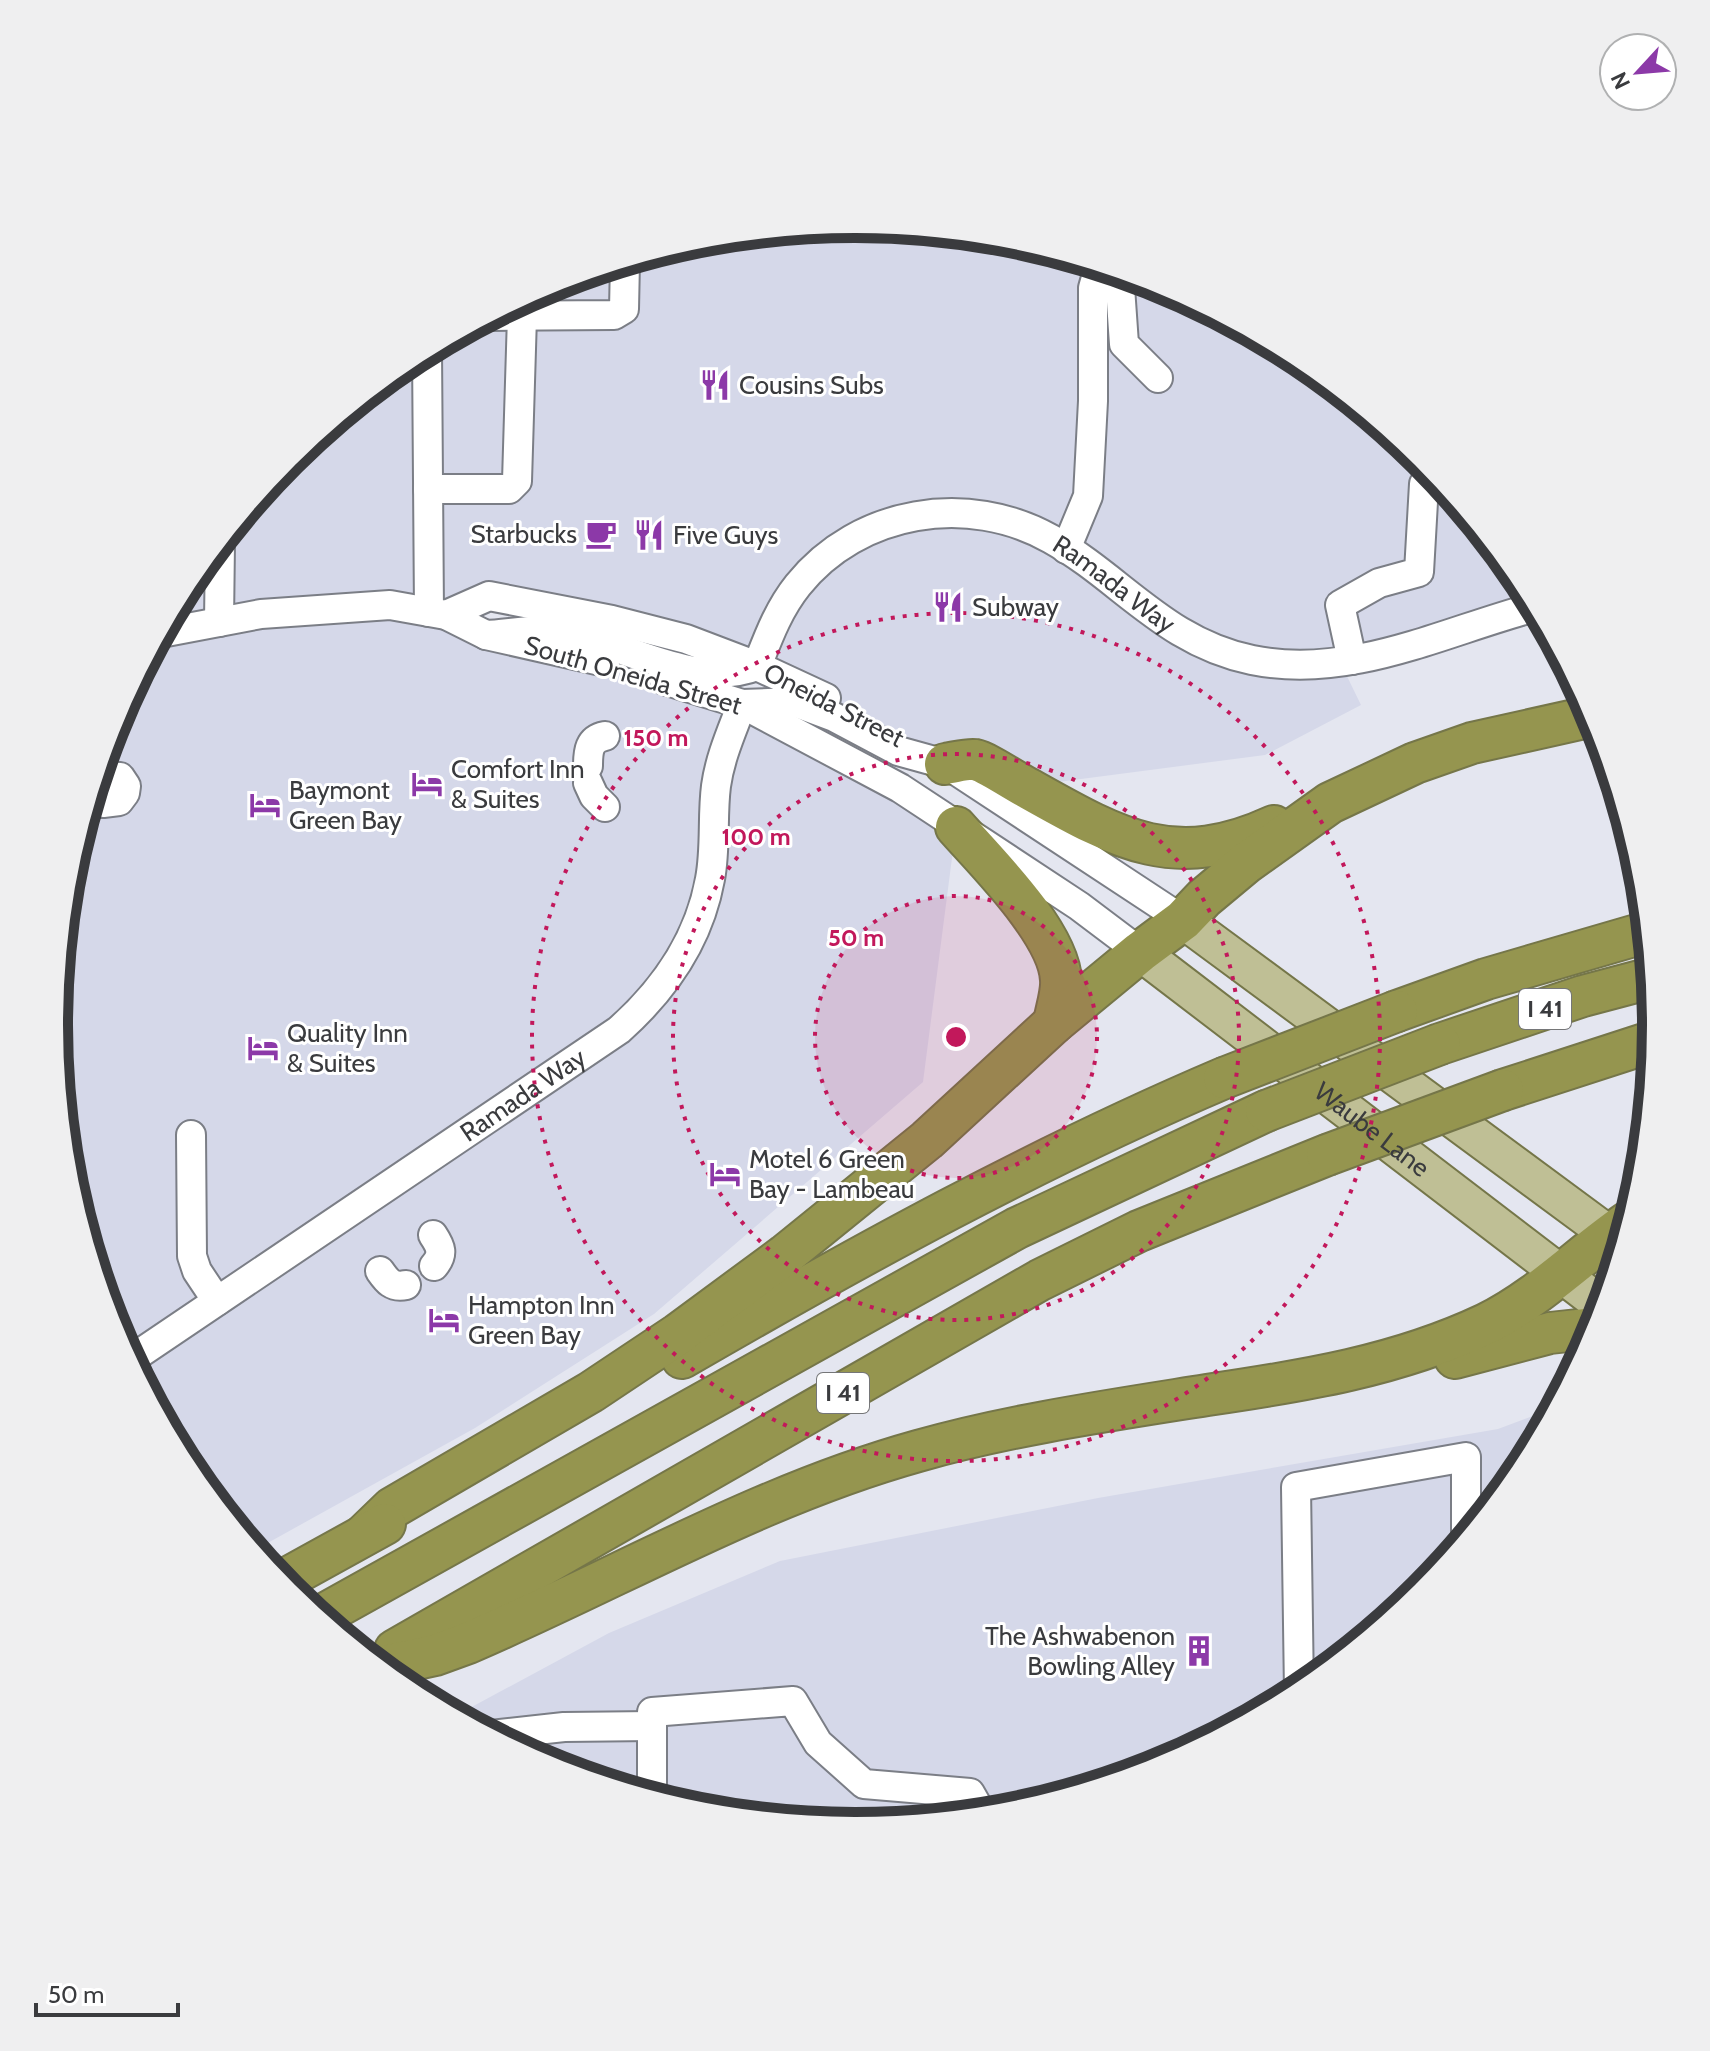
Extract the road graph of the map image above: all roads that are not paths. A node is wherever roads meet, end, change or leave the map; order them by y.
1 (625, 273) edge
2 (1096, 276) edge
3 (1120, 284) edge
4 (516, 316) edge
5 (522, 316) junction
6 (427, 365) edge
7 (1158, 378) dead end
8 (1424, 484) dead end
9 (428, 489) junction
10 (1066, 549) junction
11 (220, 562) edge
12 (1523, 610) edge
13 (437, 613) junction
14 (219, 622) junction
15 (174, 631) edge
16 (486, 635) junction
17 (1352, 660) junction
18 (757, 666) junction
19 (742, 704) junction
20 (1580, 719) edge
21 (605, 736) dead end
22 (945, 764) junction
23 (1330, 803) junction
24 (605, 807) dead end
25 (956, 827) junction
26 (1183, 920) junction
27 (1636, 935) edge
28 (1140, 952) junction
29 (1640, 981) edge
30 (1054, 1023) junction
31 (1641, 1045) edge
32 (191, 1135) dead end
33 (1615, 1229) edge
34 (433, 1235) dead end
35 (1612, 1238) edge
36 (434, 1266) dead end
37 (380, 1271) dead end
38 (1561, 1274) junction
39 (406, 1285) dead end
40 (1593, 1298) edge
41 (217, 1301) junction
42 (1581, 1330) edge
43 (140, 1353) edge
44 (1383, 1363) junction
45 (1466, 1521) edge
46 (364, 1535) junction
47 (292, 1575) edge
48 (330, 1611) edge
49 (385, 1656) edge
50 (395, 1664) edge
51 (1299, 1675) edge
52 (652, 1719) junction
53 (511, 1733) edge
54 (652, 1786) edge
55 (976, 1803) edge

1 - 5 street
2 - 10 street
3 - 7 street
4 - 5 street
5 - 9 street
6 - 9 street
8 - 17 street
9 - 13 street
10 - 17 street, Ramada Way
10 - 18 street, Ramada Way
11 - 14 street
12 - 17 street, Ramada Way
13 - 14 street, South Oneida Street
13 - 16 street, South Oneida Street
13 - 18 street, Oneida Street
14 - 15 street, South Oneida Street
16 - 18 street
16 - 19 street, South Oneida Street
18 - 22 street, Oneida Street
19 - 22 street
19 - 25 street, South Oneida Street
19 - 41 street, Ramada Way
20 - 23 highway
21 - 24 street
22 - 23 highway
22 - 26 street, Oneida Street
23 - 26 highway
25 - 28 street, South Oneida Street
25 - 30 highway
26 - 28 highway
26 - 33 main road
27 - 46 highway, bridge
28 - 30 highway
28 - 38 main road, Waube Lane
29 - 48 highway, I 41, bridge
30 - 46 highway
31 - 49 highway, I 41, bridge
32 - 41 street
34 - 36 street
35 - 38 highway
37 - 39 street
38 - 40 main road, Waube Lane
38 - 44 highway
41 - 43 street, Ramada Way
42 - 44 highway
44 - 50 highway
45 - 51 street
46 - 47 highway
52 - 53 street
52 - 54 street
52 - 55 street

